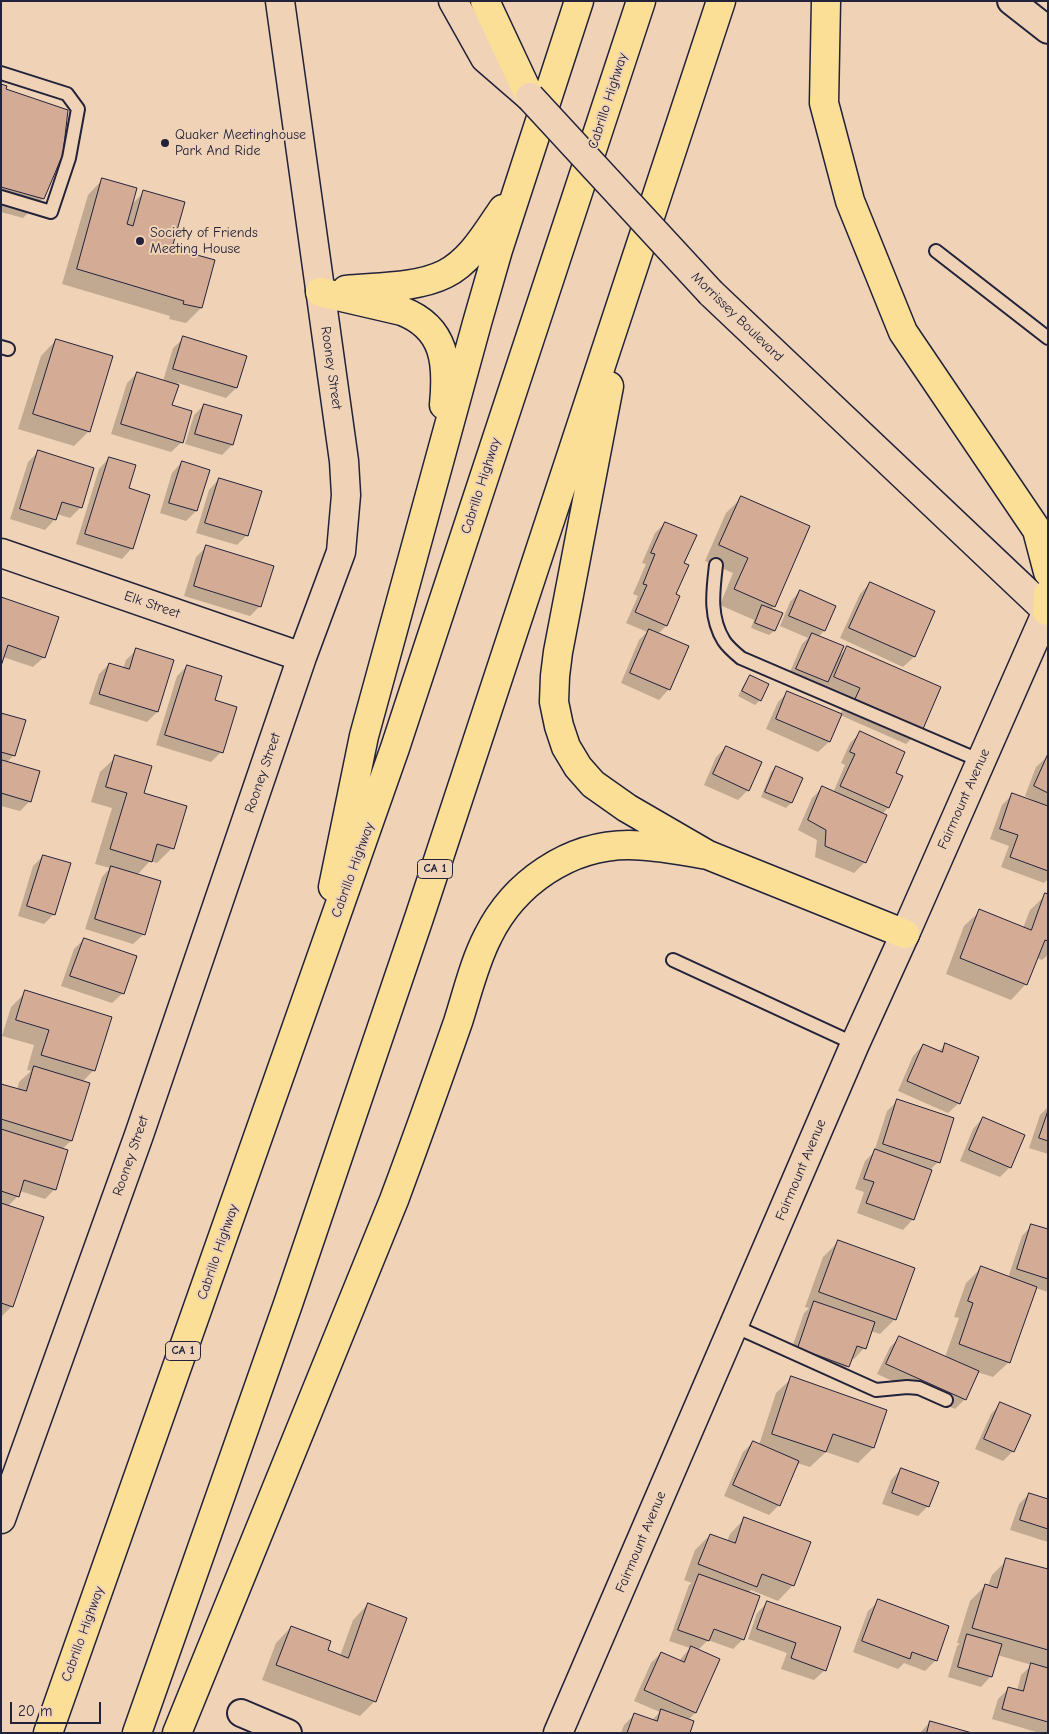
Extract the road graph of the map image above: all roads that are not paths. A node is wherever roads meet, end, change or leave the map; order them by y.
1 (280, 1) edge
2 (454, 1) edge
3 (579, 1) edge
4 (641, 1) edge
5 (721, 1) edge
6 (826, 1) edge
7 (1011, 1) edge
8 (489, 9) edge
9 (1048, 30) edge
10 (1, 73) edge
11 (530, 96) junction
12 (522, 177) junction
13 (1, 197) edge
14 (936, 251) dead end
15 (631, 274) junction
16 (320, 292) junction
17 (1048, 338) edge
18 (427, 504) junction
19 (1, 553) edge
20 (716, 565) dead end
21 (1048, 572) edge
22 (1048, 607) edge
23 (302, 657) junction
24 (982, 761) junction
25 (708, 854) junction
26 (905, 934) junction
27 (673, 960) dead end
28 (316, 969) junction
29 (855, 1044) junction
30 (734, 1326) junction
31 (946, 1400) dead end
32 (1, 1518) edge
33 (241, 1713) dead end
34 (48, 1733) edge
35 (137, 1733) edge
36 (177, 1733) edge
37 (288, 1733) edge
38 (558, 1733) edge

1 - 16 street, Rooney Street
2 - 11 street, Morrissey Boulevard
3 - 12 highway
4 - 28 highway, Cabrillo Highway / CA 1
5 - 15 highway, CA 1
6 - 21 highway
7 - 9 street
8 - 11 highway
10 - 13 lane
11 - 22 street, Morrissey Boulevard, bridge
12 - 16 highway
12 - 18 highway
14 - 17 lane
15 - 25 highway
15 - 35 highway, CA 1
16 - 18 highway
16 - 23 street, Rooney Street
18 - 28 highway
19 - 23 street, Elk Street
20 - 24 lane
22 - 24 street, Fairmount Avenue
23 - 32 street, Rooney Street
24 - 26 street, Fairmount Avenue
25 - 26 highway
25 - 36 highway
26 - 29 street, Fairmount Avenue
27 - 29 lane
28 - 34 highway, Cabrillo Highway / CA 1
29 - 30 street, Fairmount Avenue
30 - 31 lane
30 - 38 street, Fairmount Avenue
33 - 37 street

